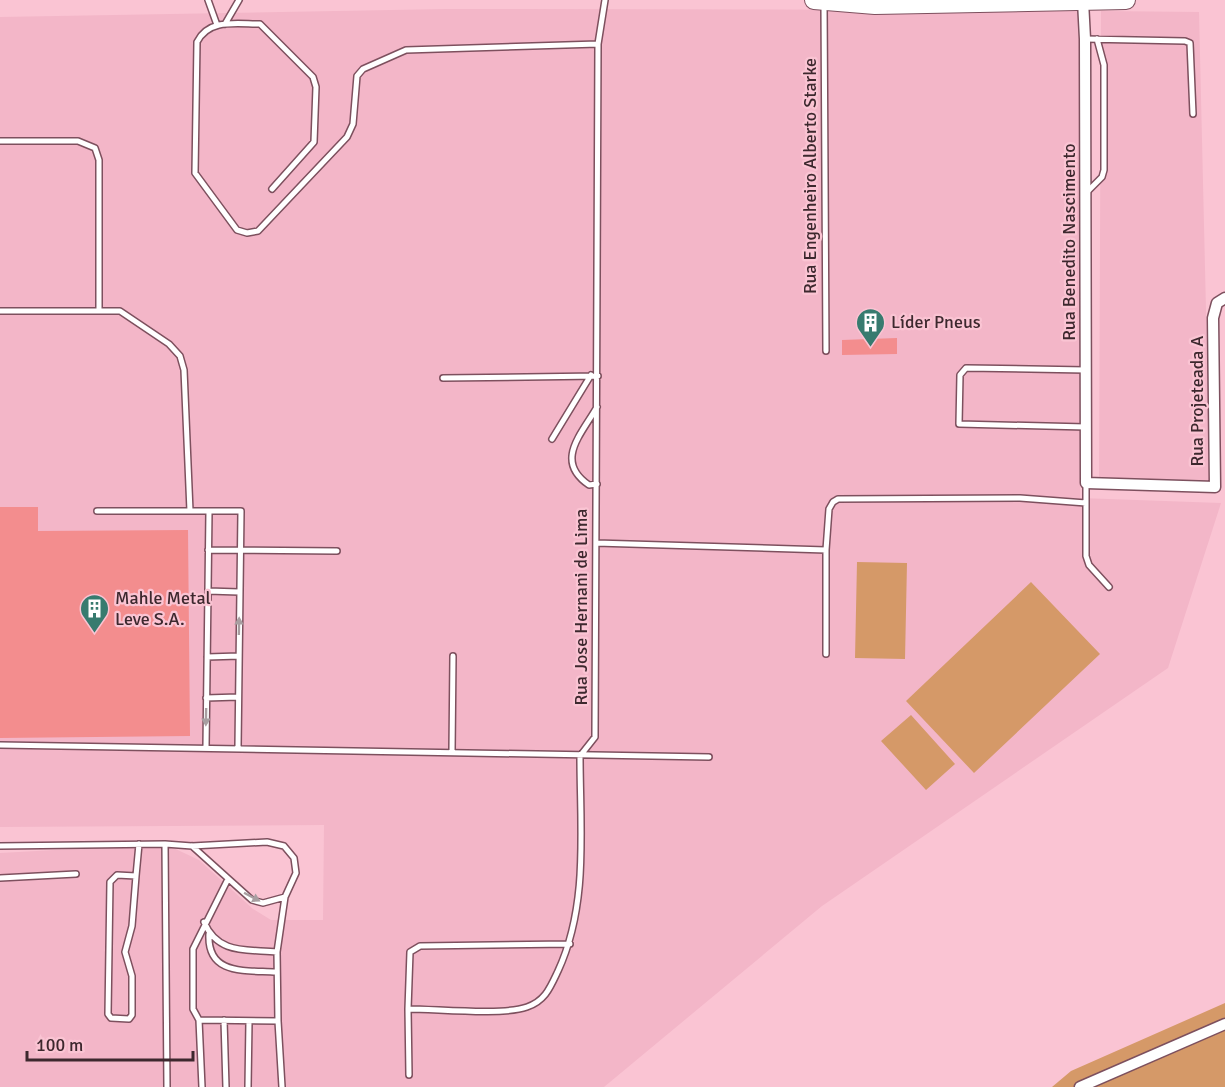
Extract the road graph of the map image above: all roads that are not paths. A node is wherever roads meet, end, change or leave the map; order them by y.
1 (208, 0) edge
2 (239, 0) edge
3 (605, 0) edge
4 (1083, 0) edge
5 (1126, 0) edge
6 (819, 1) edge
7 (225, 24) junction
8 (217, 25) junction
9 (1091, 39) junction
10 (598, 44) junction
11 (1192, 114) dead end
12 (0, 141) edge
13 (272, 189) dead end
14 (1085, 194) junction
15 (1225, 298) edge
16 (0, 311) edge
17 (99, 311) junction
18 (826, 351) dead end
19 (1086, 370) junction
20 (594, 375) junction
21 (443, 378) dead end
22 (598, 406) junction
23 (1086, 427) junction
24 (552, 440) dead end
25 (1086, 483) junction
26 (597, 484) junction
27 (1086, 503) junction
28 (97, 511) dead end
29 (190, 511) junction
30 (209, 511) junction
31 (596, 543) junction
32 (208, 550) junction
33 (826, 550) junction
34 (240, 551) junction
35 (337, 551) dead end
36 (1109, 586) dead end
37 (208, 591) junction
38 (240, 592) junction
39 (826, 654) dead end
40 (239, 656) junction
41 (207, 657) junction
42 (453, 657) dead end
43 (238, 697) junction
44 (207, 698) junction
45 (0, 745) edge
46 (206, 747) junction
47 (238, 747) junction
48 (452, 751) junction
49 (580, 756) junction
50 (710, 757) dead end
51 (139, 844) junction
52 (165, 844) junction
53 (0, 846) edge
54 (192, 846) junction
55 (76, 874) dead end
56 (136, 876) junction
57 (0, 878) edge
58 (228, 879) junction
59 (285, 897) junction
60 (204, 922) junction
61 (209, 934) junction
62 (570, 944) junction
63 (277, 952) junction
64 (276, 972) junction
65 (408, 1009) junction
66 (199, 1020) junction
67 (224, 1020) junction
68 (249, 1021) junction
69 (278, 1021) junction
70 (1225, 1024) edge
71 (409, 1075) dead end
72 (167, 1087) edge
73 (202, 1087) edge
74 (226, 1087) edge
75 (248, 1087) edge
76 (282, 1087) edge
77 (1080, 1087) edge

1 - 8 lane
2 - 7 lane
3 - 10 lane, Rua Jose Hernani de Lima
4 - 5 highway
4 - 6 highway
4 - 9 street, Rua Benedito Nascimento
6 - 18 lane, Rua Engenheiro Alberto Starke
7 - 8 lane
7 - 13 lane
8 - 10 lane
9 - 11 lane
9 - 14 street, Rua Benedito Nascimento
9 - 14 lane
10 - 20 lane, Rua Jose Hernani de Lima
12 - 17 lane
14 - 19 street, Rua Benedito Nascimento
15 - 25 street, Rua Projeteada A
16 - 17 lane
17 - 29 lane
19 - 23 street, Rua Benedito Nascimento
19 - 23 lane
20 - 21 lane
20 - 22 lane, Rua Jose Hernani de Lima
20 - 24 lane
22 - 26 lane, Rua Jose Hernani de Lima
22 - 26 lane
23 - 25 street, Rua Benedito Nascimento
25 - 27 lane
26 - 31 lane, Rua Jose Hernani de Lima
27 - 33 lane
27 - 36 lane
28 - 29 lane
29 - 30 lane
30 - 32 lane
30 - 34 lane
31 - 33 lane
31 - 49 lane, Rua Jose Hernani de Lima
32 - 34 lane
32 - 37 lane
33 - 39 lane
34 - 35 lane
34 - 38 lane
37 - 38 lane
37 - 41 lane
40 -> 38 lane
40 - 41 lane
40 - 43 lane
41 - 44 lane
42 - 48 lane
43 - 44 lane
43 - 47 lane
44 -> 46 lane
45 - 46 lane
46 - 47 lane
47 - 48 lane
48 - 49 lane
49 - 50 lane
49 - 62 lane
51 - 52 lane
51 - 53 lane
51 - 56 lane
52 - 54 lane
52 - 72 lane
54 - 58 lane
54 - 59 lane
55 - 57 lane
56 - 56 lane
58 -> 59 lane
58 - 60 lane
59 - 63 lane
60 - 61 lane
60 - 66 lane
61 - 63 lane
61 - 64 lane
62 - 65 lane
62 - 65 lane
63 - 64 lane
64 - 69 lane
65 - 71 lane
66 - 67 lane
66 - 73 lane
67 - 68 lane
67 - 74 lane
68 - 69 lane
68 - 75 lane
69 - 76 lane
70 - 77 street

